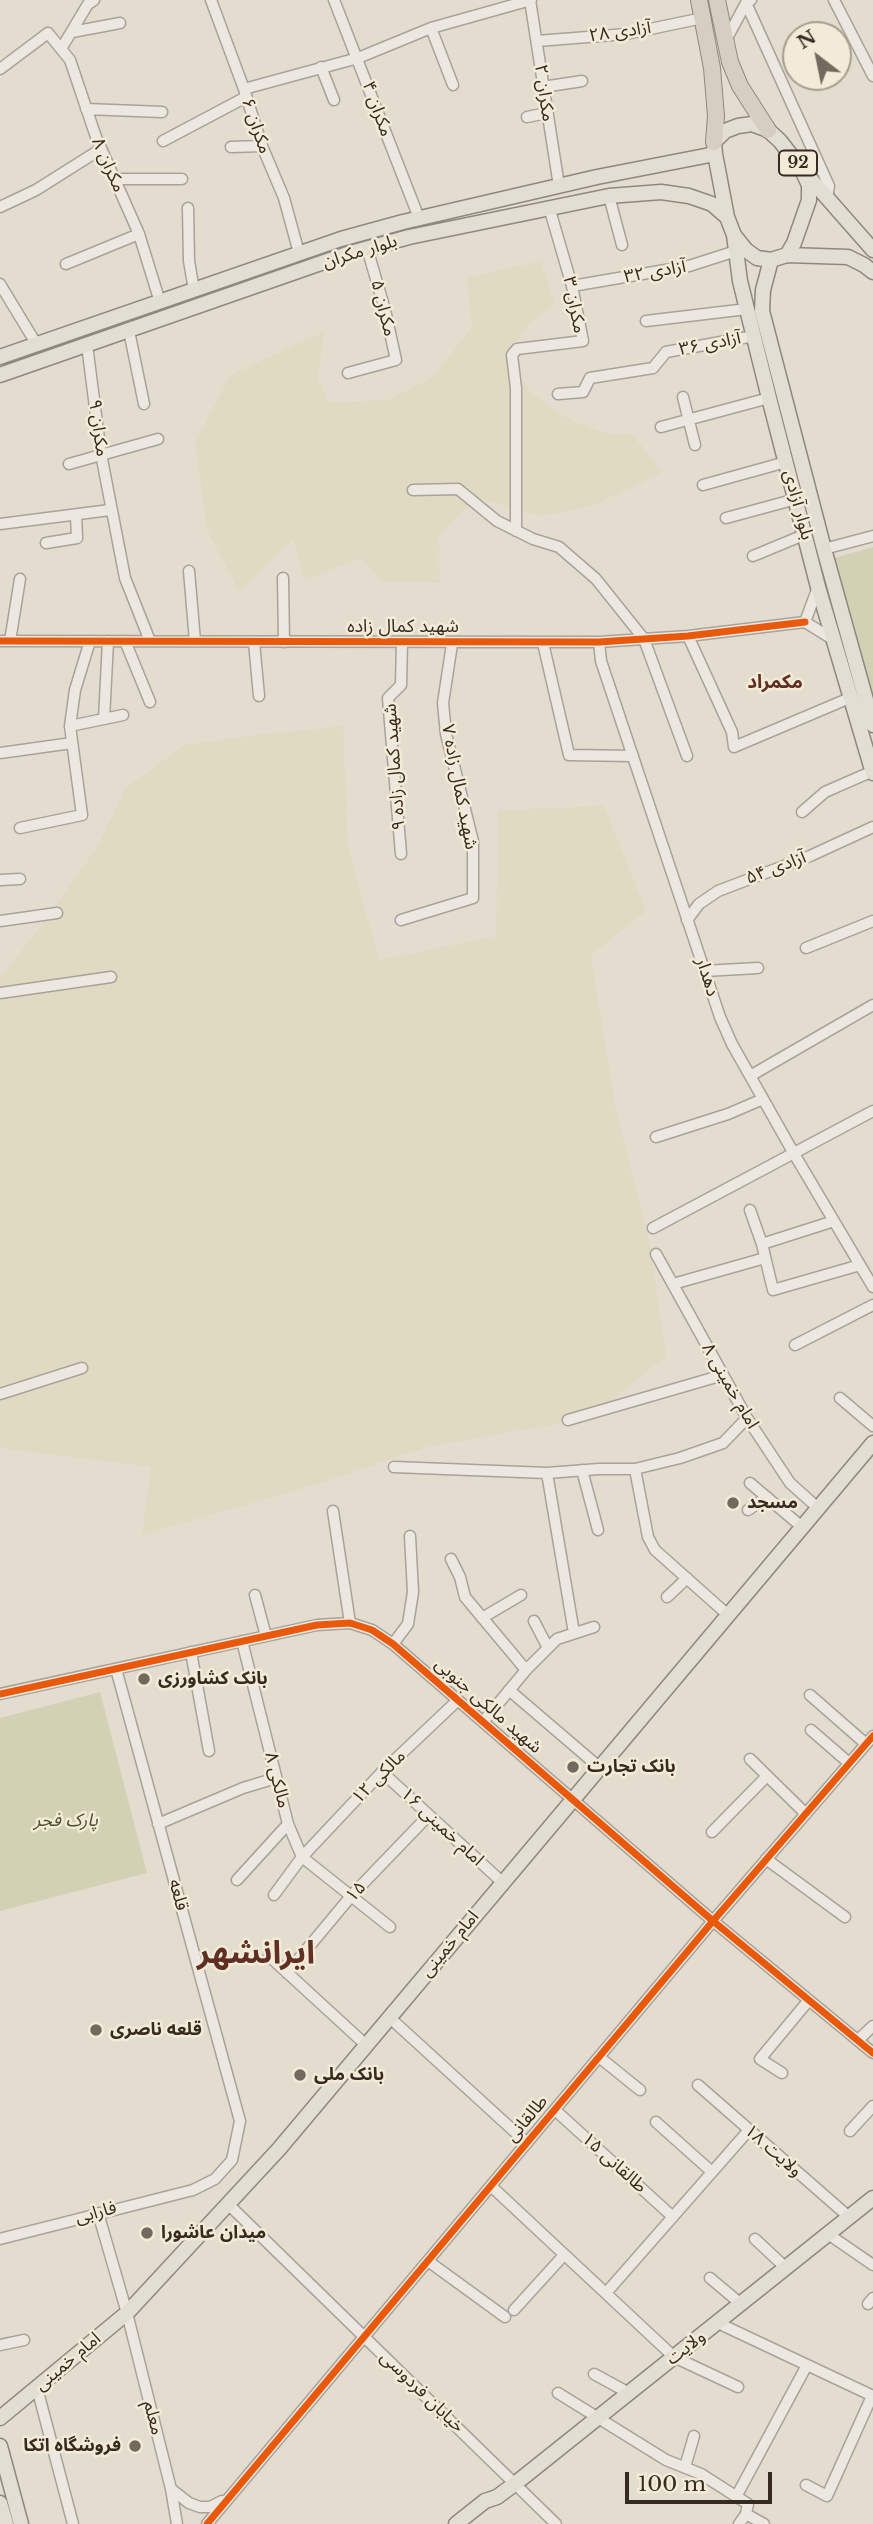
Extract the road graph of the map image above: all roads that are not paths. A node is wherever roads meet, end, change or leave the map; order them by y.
1 (94, 0) edge
2 (211, 0) edge
3 (334, 0) edge
4 (530, 0) edge
5 (699, 0) edge
6 (717, 0) edge
7 (834, 0) edge
8 (749, 2) edge
9 (703, 18) junction
10 (120, 23) dead end
11 (431, 29) junction
12 (72, 32) junction
13 (537, 41) junction
14 (725, 42) junction
15 (61, 49) junction
16 (358, 58) junction
17 (321, 67) junction
18 (0, 69) edge
19 (873, 76) edge
20 (582, 81) dead end
21 (453, 85) dead end
22 (543, 87) junction
23 (245, 93) junction
24 (334, 100) dead end
25 (86, 109) junction
26 (162, 112) dead end
27 (547, 113) junction
28 (527, 117) dead end
29 (768, 130) junction
30 (163, 141) dead end
31 (261, 146) junction
32 (232, 147) dead end
33 (715, 148) junction
34 (101, 149) junction
35 (801, 168) junction
36 (624, 172) junction
37 (114, 179) junction
38 (183, 179) dead end
39 (559, 186) junction
40 (625, 195) junction
41 (609, 196) junction
42 (827, 198) junction
43 (0, 207) edge
44 (549, 207) junction
45 (188, 208) dead end
46 (727, 217) junction
47 (419, 218) junction
48 (139, 234) junction
49 (734, 235) junction
50 (622, 245) dead end
51 (367, 248) junction
52 (873, 250) edge
53 (736, 251) junction
54 (299, 253) junction
55 (787, 255) junction
56 (771, 260) junction
57 (66, 264) dead end
58 (873, 272) edge
59 (0, 284) edge
60 (572, 286) junction
61 (194, 290) junction
62 (160, 302) junction
63 (747, 309) junction
64 (646, 321) dead end
65 (129, 331) junction
66 (754, 336) junction
67 (37, 345) junction
68 (87, 345) junction
69 (0, 357) edge
70 (348, 373) dead end
71 (0, 375) edge
72 (558, 394) dead end
73 (682, 397) dead end
74 (769, 398) junction
75 (144, 404) dead end
76 (689, 419) junction
77 (661, 427) dead end
78 (158, 439) dead end
79 (695, 445) dead end
80 (101, 454) junction
81 (786, 463) junction
82 (69, 464) dead end
83 (703, 485) dead end
84 (413, 490) dead end
85 (796, 499) junction
86 (110, 510) junction
87 (76, 515) junction
88 (726, 518) dead end
89 (0, 524) edge
90 (516, 531) junction
91 (806, 534) junction
92 (873, 536) edge
93 (46, 543) dead end
94 (824, 549) junction
95 (753, 556) dead end
96 (189, 571) dead end
97 (283, 578) dead end
98 (20, 579) dead end
99 (818, 587) junction
100 (805, 622) junction
101 (688, 636) junction
102 (644, 639) junction
103 (834, 639) junction
104 (5, 641) edge
105 (90, 641) junction
106 (108, 641) junction
107 (125, 641) junction
108 (150, 641) junction
109 (195, 641) junction
110 (254, 642) junction
111 (284, 642) junction
112 (599, 642) junction
113 (402, 643) junction
114 (453, 643) junction
115 (543, 643) junction
116 (259, 696) dead end
117 (852, 697) junction
118 (150, 702) dead end
119 (123, 715) dead end
120 (104, 719) junction
121 (873, 725) edge
122 (70, 726) junction
123 (72, 743) junction
124 (0, 753) edge
125 (633, 755) junction
126 (687, 756) dead end
127 (873, 772) edge
128 (802, 812) dead end
129 (873, 827) edge
130 (20, 828) dead end
131 (401, 854) dead end
132 (20, 879) dead end
133 (0, 880) edge
134 (57, 913) dead end
135 (401, 920) dead end
136 (687, 920) junction
137 (0, 921) edge
138 (873, 921) edge
139 (806, 948) dead end
140 (758, 968) dead end
141 (704, 971) junction
142 (111, 977) dead end
143 (0, 993) edge
144 (873, 1005) edge
145 (750, 1076) junction
146 (763, 1099) junction
147 (873, 1111) edge
148 (656, 1138) dead end
149 (793, 1152) junction
150 (750, 1210) dead end
151 (834, 1221) junction
152 (653, 1228) dead end
153 (762, 1244) junction
154 (656, 1254) dead end
155 (765, 1258) junction
156 (860, 1265) junction
157 (673, 1284) junction
158 (873, 1287) edge
159 (873, 1305) edge
160 (795, 1345) dead end
161 (82, 1368) dead end
162 (723, 1375) junction
163 (0, 1394) edge
164 (840, 1398) dead end
165 (747, 1418) junction
166 (568, 1420) dead end
167 (873, 1426) edge
168 (873, 1443) edge
169 (394, 1467) dead end
170 (635, 1469) junction
171 (582, 1470) junction
172 (547, 1473) junction
173 (750, 1483) dead end
174 (767, 1497) junction
175 (818, 1508) junction
176 (748, 1510) dead end
177 (333, 1511) dead end
178 (802, 1527) junction
179 (598, 1530) dead end
180 (410, 1536) dead end
181 (451, 1559) dead end
182 (687, 1578) junction
183 (255, 1595) dead end
184 (522, 1595) dead end
185 (667, 1597) dead end
186 (727, 1615) junction
187 (482, 1618) junction
188 (534, 1621) dead end
189 (350, 1623) junction
190 (594, 1627) dead end
191 (574, 1633) junction
192 (266, 1636) junction
193 (242, 1641) junction
194 (393, 1644) junction
195 (548, 1648) junction
196 (191, 1652) junction
197 (116, 1669) junction
198 (526, 1670) junction
199 (509, 1690) junction
200 (0, 1694) edge
201 (810, 1695) dead end
202 (458, 1700) junction
203 (483, 1722) junction
204 (811, 1730) dead end
205 (869, 1740) edge
206 (209, 1751) dead end
207 (750, 1759) dead end
208 (849, 1763) junction
209 (598, 1767) junction
210 (383, 1772) junction
211 (767, 1776) junction
212 (276, 1778) junction
213 (571, 1799) junction
214 (806, 1814) junction
215 (429, 1815) junction
216 (158, 1824) junction
217 (288, 1824) junction
218 (712, 1832) dead end
219 (302, 1857) junction
220 (766, 1859) junction
221 (237, 1880) dead end
222 (502, 1882) junction
223 (274, 1895) dead end
224 (352, 1895) junction
225 (845, 1916) dead end
226 (713, 1921) junction
227 (390, 1927) dead end
228 (269, 1956) dead end
229 (287, 1973) junction
230 (809, 2000) junction
231 (389, 2017) junction
232 (873, 2026) edge
233 (858, 2040) junction
234 (366, 2045) junction
235 (873, 2053) edge
236 (599, 2057) junction
237 (782, 2073) dead end
238 (698, 2085) dead end
239 (640, 2090) dead end
240 (873, 2106) edge
241 (555, 2110) junction
242 (240, 2121) joint
243 (656, 2122) dead end
244 (749, 2130) junction
245 (850, 2131) dead end
246 (527, 2143) junction
247 (712, 2172) junction
248 (491, 2186) junction
249 (873, 2198) edge
250 (227, 2203) junction
251 (98, 2213) junction
252 (673, 2217) junction
253 (849, 2217) junction
254 (828, 2234) junction
255 (0, 2239) edge
256 (755, 2239) dead end
257 (564, 2255) junction
258 (428, 2260) junction
259 (873, 2265) edge
260 (786, 2268) junction
261 (710, 2278) dead end
262 (606, 2293) junction
263 (741, 2304) junction
264 (127, 2313) junction
265 (718, 2323) junction
266 (365, 2336) junction
267 (24, 2340) dead end
268 (0, 2345) edge
269 (674, 2357) junction
270 (807, 2365) junction
271 (594, 2374) dead end
272 (738, 2387) dead end
273 (37, 2388) junction
274 (558, 2393) dead end
275 (629, 2393) junction
276 (872, 2396) edge
277 (598, 2417) junction
278 (0, 2418) edge
279 (694, 2436) dead end
280 (0, 2446) edge
281 (685, 2468) junction
282 (516, 2483) junction
283 (806, 2485) dead end
284 (171, 2489) junction
285 (497, 2497) junction
286 (736, 2497) junction
287 (228, 2498) junction
288 (0, 2503) edge
289 (747, 2509) junction
290 (6, 2524) edge
291 (21, 2524) edge
292 (73, 2524) edge
293 (177, 2524) edge
294 (207, 2524) edge
295 (456, 2524) edge
296 (470, 2524) edge
297 (556, 2524) edge
298 (738, 2524) edge
299 (764, 2524) edge

1 - 12 street
2 - 23 street, مکران ۶
3 - 16 street, مکران ۴
4 - 11 street
4 - 13 street, مکران ۲
5 - 9 highway
6 - 14 highway, 92
7 - 19 street
8 - 14 street
8 - 42 street
9 - 13 street, آزادی ۲۸
9 - 33 highway
10 - 12 street
11 - 16 street
11 - 21 street
12 - 15 street
13 - 22 street, مکران ۲
14 - 29 highway, 92
15 - 18 street, مکران ۸
15 - 25 street, مکران ۸
16 - 17 street
16 - 47 street, مکران ۴
17 - 23 street
17 - 24 street
20 - 22 street
22 - 27 street, مکران ۲
23 - 30 street
23 - 31 street, مکران ۶
25 - 26 street
25 - 34 street, مکران ۸
27 - 28 street
27 - 39 street, مکران ۲
29 - 33 main road, 92
29 - 35 main road, 92
31 - 32 street
31 - 54 street, مکران ۶
33 - 36 main road, بلوار مکران
33 - 46 main road
34 - 37 street, مکران ۸
34 - 43 street
35 - 42 main road, 92
35 - 55 main road, 92
36 - 39 main road, بلوار مکران
36 - 40 main road
37 - 38 street
37 - 48 street, مکران ۸
39 - 47 main road, بلوار مکران
40 - 41 main road, بلوار مکران
40 - 46 main road, بلوار مکران
41 - 44 main road, بلوار مکران
41 - 50 street
42 - 52 main road, 92
44 - 51 main road, بلوار مکران
44 - 60 street, مکران ۳
45 - 61 street
46 - 49 main road
47 - 54 main road, بلوار مکران
48 - 57 street
48 - 62 street, مکران ۸
49 - 53 main road, بلوار آزادی
49 - 56 main road
51 - 65 main road, بلوار مکران
51 - 70 street, مکران ۵
53 - 60 street, آزادی ۳۲
53 - 63 main road, بلوار آزادی
54 - 61 main road, بلوار مکران
55 - 56 main road
55 - 58 main road
56 - 94 main road, بلوار آزادی
59 - 67 street
60 - 90 street, مکران ۳
61 - 62 main road, بلوار مکران
62 - 67 main road, بلوار مکران
63 - 64 street
63 - 66 main road, بلوار آزادی
65 - 68 main road, بلوار مکران
65 - 75 street
66 - 72 street, آزادی ۳۶
66 - 74 main road, بلوار آزادی
67 - 69 main road, بلوار مکران
68 - 71 main road, بلوار مکران
68 - 80 street, مکران ۹
73 - 76 street
74 - 76 street
74 - 81 main road, بلوار آزادی
76 - 77 street
76 - 79 street
78 - 80 street
80 - 82 street
80 - 86 street, مکران ۹
81 - 83 street
81 - 85 main road, بلوار آزادی
84 - 90 street
85 - 88 street
85 - 91 main road, بلوار آزادی
86 - 87 street
86 - 108 street, مکران ۹
87 - 89 street
87 - 93 street
90 - 102 street
91 - 95 street
91 - 99 main road, بلوار آزادی
92 - 94 street
94 - 121 main road, بلوار آزادی
96 - 109 street
97 - 111 street
98 - 104 street
99 - 100 street
99 - 103 main road, بلوار آزادی
100 - 101 street, شهید کمال زاده
100 - 103 street
101 - 102 street, شهید کمال زاده
101 - 117 street
102 - 112 street, شهید کمال زاده
102 - 126 street
103 - 117 main road, بلوار آزادی
104 - 105 street, شهید کمال زاده
105 - 106 street, شهید کمال زاده
105 - 122 street
106 - 107 street, شهید کمال زاده
106 - 120 street
107 - 108 street, شهید کمال زاده
107 - 118 street
108 - 109 street, شهید کمال زاده
109 - 110 street, شهید کمال زاده
110 - 111 street, شهید کمال زاده
110 - 116 street
111 - 113 street, شهید کمال زاده
112 - 115 street, شهید کمال زاده
112 - 125 street, دهدار
113 - 114 street, شهید کمال زاده
113 - 131 street, شهید کمال زاده ۹
114 - 115 street, شهید کمال زاده
114 - 135 street, شهید کمال زاده ۷
115 - 125 street
117 - 127 main road, بلوار آزادی
119 - 120 street
120 - 122 street
122 - 123 street
123 - 124 street
123 - 130 street
125 - 136 street, دهدار
127 - 128 street
129 - 136 street, آزادی ۵۴
132 - 133 street
134 - 137 street
136 - 141 street, دهدار
138 - 139 street
140 - 141 street
141 - 145 street, دهدار
142 - 143 street
144 - 145 street
145 - 146 street, دهدار
146 - 148 street
146 - 149 street, دهدار
147 - 149 street
149 - 151 street, دهدار
149 - 152 street
150 - 153 street
151 - 153 street
151 - 156 street, دهدار
153 - 155 street
154 - 157 street, امام خمینی ۸
155 - 156 street
155 - 157 street
156 - 158 street, دهدار
157 - 162 street, امام خمینی ۸
159 - 160 street
161 - 163 street
162 - 165 street, امام خمینی ۸
162 - 166 street
164 - 167 street
165 - 170 street
165 - 175 street, امام خمینی ۸
168 - 175 main road, امام خمینی
169 - 172 street
170 - 171 street
170 - 182 street
171 - 172 street
171 - 179 street
172 - 191 street
173 - 174 street
174 - 176 street
174 - 178 street
175 - 178 main road, امام خمینی
177 - 189 street
178 - 186 main road, امام خمینی
180 - 194 street
181 - 187 street
182 - 185 street
182 - 186 street
183 - 192 street
184 - 187 street
186 - 209 main road, امام خمینی
187 - 198 street
188 - 195 street
189 - 192 street, شهید مالکی جنوبی
189 - 194 street, شهید مالکی جنوبی
190 - 191 street
191 - 195 street
192 - 193 street, شهید مالکی جنوبی
193 - 196 street, شهید مالکی جنوبی
193 - 212 street, مالکی ۸
194 - 202 street, شهید مالکی جنوبی
195 - 198 street
196 - 197 street, شهید مالکی جنوبی
196 - 206 street
197 - 200 street, شهید مالکی جنوبی
197 - 216 street, قلعه
198 - 199 street
199 - 203 street
199 - 209 street
201 - 205 street
202 - 203 street, شهید مالکی جنوبی
202 - 210 street, مالکی ۱۲
203 - 213 street, شهید مالکی جنوبی
204 - 208 street
205 - 208 street, طالقانی
207 - 211 street
208 - 214 street, طالقانی
209 - 213 main road, امام خمینی
210 - 215 street, امام خمینی ۱۶
210 - 219 street, مالکی ۱۲
211 - 214 street
211 - 218 street
212 - 216 street
212 - 217 street, مالکی ۸
213 - 222 main road, امام خمینی
213 - 226 street, شهید مالکی جنوبی
214 - 220 street, طالقانی
215 - 222 street, امام خمینی ۱۶
215 - 224 street, ۱۵
216 - 242 street, قلعه
217 - 219 street, مالکی ۸
217 - 221 street
219 - 223 street, مالکی ۱۲
219 - 224 street, مالکی ۸
220 - 225 street
220 - 226 street, طالقانی
222 - 231 main road, امام خمینی
224 - 227 street, مالکی ۸
224 - 229 street, ۱۵
226 - 230 street, شهید مالکی جنوبی
226 - 236 street, طالقانی
228 - 229 street
229 - 234 street
230 - 233 street, شهید مالکی جنوبی
230 - 237 street
231 - 234 main road, امام خمینی
231 - 246 street
232 - 233 street
233 - 235 street, شهید مالکی جنوبی
234 - 250 main road, امام خمینی
236 - 239 street
236 - 241 street, طالقانی
238 - 244 street, ولایت ۱۸
240 - 245 street
241 - 246 street, طالقانی
241 - 252 street, طالقانی ۱۵
242 - 251 street, فارابی
243 - 247 street
244 - 247 street
244 - 253 street, ولایت ۱۸
246 - 248 street, طالقانی
247 - 252 street
248 - 257 street
248 - 258 street, طالقانی
249 - 253 main road, ولایت
250 - 264 main road, امام خمینی
250 - 266 street, خیابان فردوسی
251 - 255 street, فارابی
251 - 264 street, معلم
252 - 262 street
253 - 254 main road, ولایت
254 - 259 street
254 - 260 main road, ولایت
256 - 260 street
257 - 258 street
257 - 262 street
258 - 266 street, طالقانی
260 - 263 main road, ولایت
261 - 263 street
262 - 269 street
263 - 265 main road, ولایت
264 - 273 main road, امام خمینی
264 - 284 street, معلم
265 - 269 main road, ولایت
265 - 270 street
266 - 282 street, خیابان فردوسی
266 - 287 street, طالقانی
267 - 268 street
269 - 272 street
269 - 275 main road, ولایت
270 - 276 street
270 - 286 street
271 - 275 street
273 - 278 main road, امام خمینی
273 - 292 street
274 - 277 street
275 - 277 main road, ولایت
276 - 283 street
277 - 281 street
277 - 282 main road, ولایت
279 - 281 street
280 - 291 main road
281 - 286 street
282 - 285 main road, ولایت
282 - 297 street, خیابان فردوسی
284 - 287 street
284 - 293 street, معلم
285 - 295 main road, ولایت
285 - 296 main road, ولایت
286 - 289 street
287 - 294 street, طالقانی
288 - 290 main road
289 - 298 street
289 - 299 street

